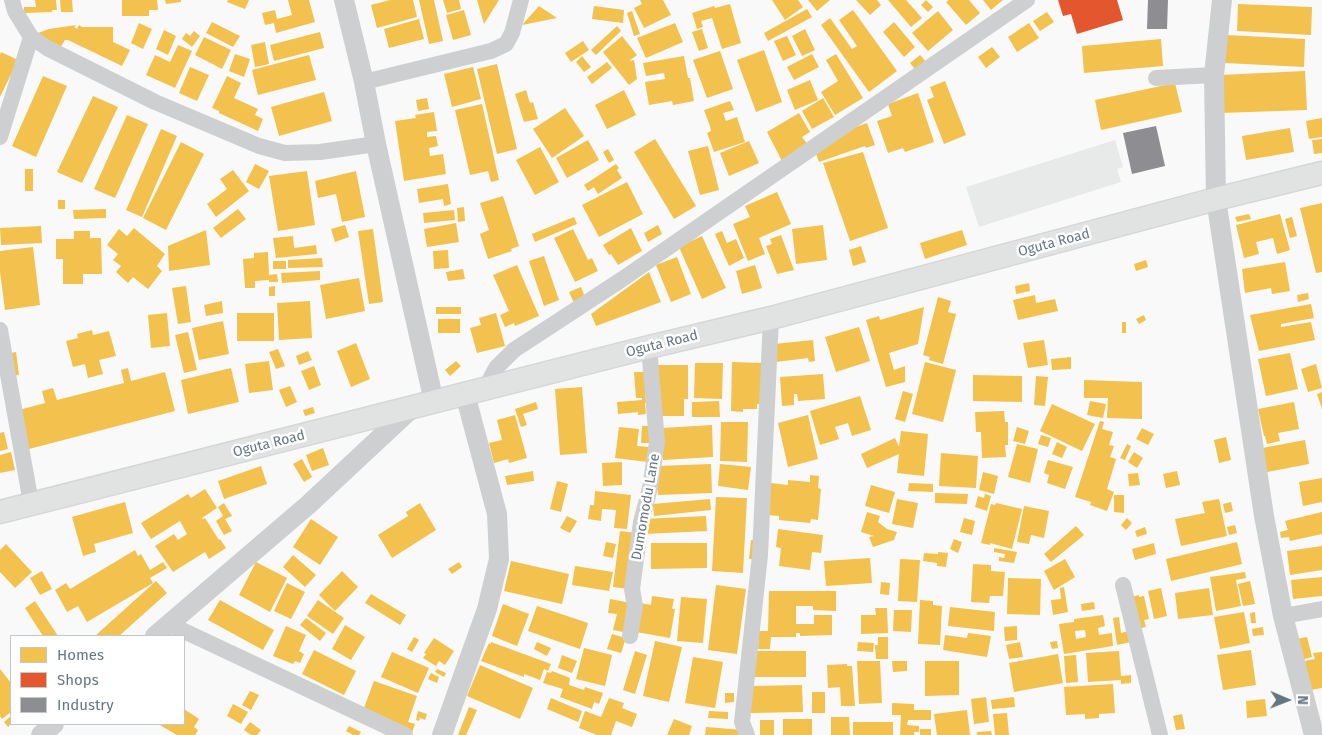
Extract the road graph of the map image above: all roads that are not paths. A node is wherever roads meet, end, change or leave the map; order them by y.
1 (12, 0) edge
2 (344, 0) edge
3 (521, 0) edge
4 (1027, 0) edge
5 (1222, 0) edge
6 (31, 37) junction
7 (1214, 75) junction
8 (1156, 78) dead end
9 (364, 82) junction
10 (0, 138) edge
11 (376, 144) junction
12 (1322, 173) edge
13 (1216, 199) junction
14 (771, 318) junction
15 (0, 330) edge
16 (649, 347) junction
17 (475, 392) junction
18 (434, 402) junction
19 (412, 408) junction
20 (31, 503) junction
21 (0, 512) edge
22 (1123, 585) dead end
23 (1322, 610) edge
24 (1284, 616) junction
25 (162, 630) edge
26 (174, 635) edge
27 (630, 636) dead end
28 (185, 640) edge
29 (53, 725) edge
30 (41, 735) edge
31 (405, 735) edge
32 (442, 735) edge
33 (747, 735) edge
34 (1160, 735) edge
35 (1314, 735) edge

1 - 6 street
2 - 9 street
3 - 9 street
4 - 17 street
5 - 7 street
6 - 10 street
6 - 11 street
7 - 8 street
7 - 13 street
9 - 11 street
11 - 18 street
12 - 13 main road, Oguta Road
13 - 14 main road, Oguta Road
13 - 24 street
14 - 16 main road, Oguta Road
14 - 33 street
15 - 20 street
16 - 17 main road, Oguta Road
16 - 27 street, Dumomodu Lane
17 - 18 main road, Oguta Road
17 - 32 street
18 - 19 main road, Oguta Road
19 - 20 main road, Oguta Road
19 - 25 street
20 - 21 main road, Oguta Road
22 - 34 street
23 - 24 street
24 - 35 street
25 - 26 street
28 - 31 street
29 - 30 street

